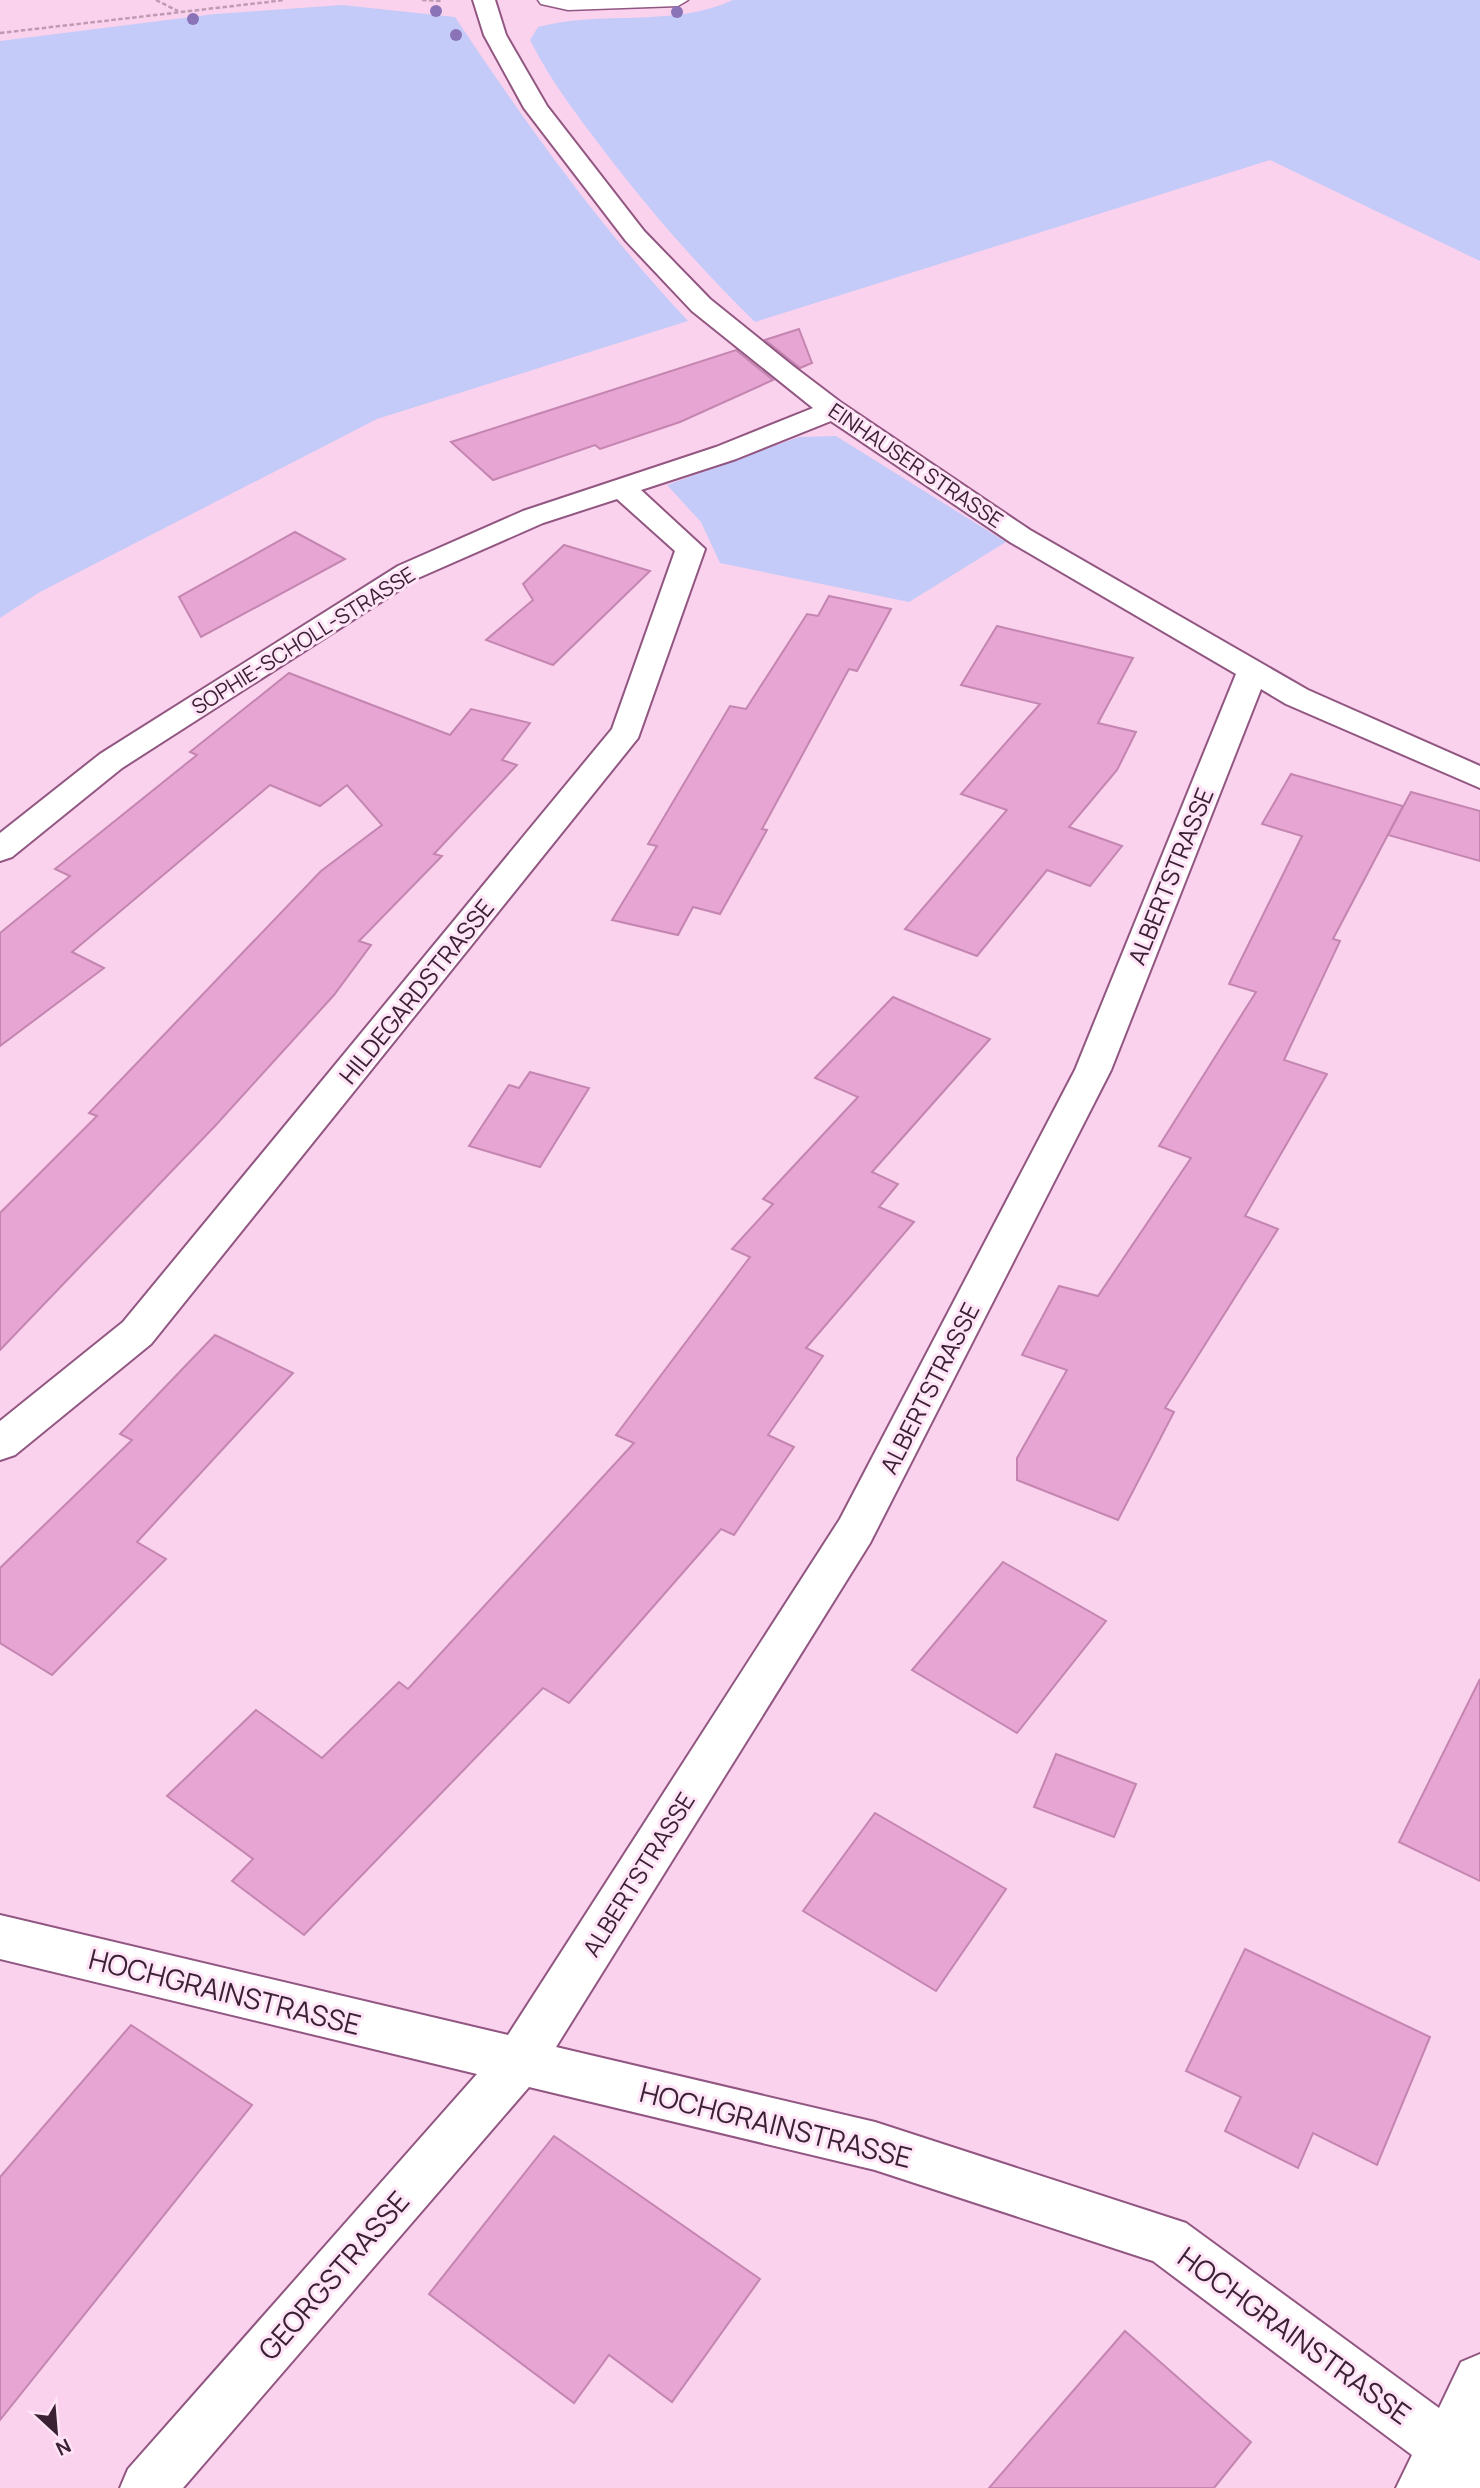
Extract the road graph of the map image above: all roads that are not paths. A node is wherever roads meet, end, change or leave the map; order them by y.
1 (484, 0) edge
2 (548, 0) edge
3 (678, 0) edge
4 (832, 410) junction
5 (623, 489) junction
6 (1253, 670) junction
7 (1480, 778) edge
8 (0, 850) edge
9 (0, 1444) edge
10 (0, 1937) edge
11 (519, 2062) junction
12 (1480, 2381) edge
13 (1450, 2469) edge
14 (147, 2488) edge

1 - 4 street, EINHAUSER STRASSE
2 - 3 lane
4 - 5 street, SOPHIE-SCHOLL-STRASSE
4 - 6 street, EINHAUSER STRASSE
5 - 8 street, SOPHIE-SCHOLL-STRASSE
5 - 9 street, HILDEGARDSTRASSE
6 - 7 street, EINHAUSER STRASSE
6 - 11 street, ALBERTSTRASSE
10 - 11 street, HOCHGRAINSTRASSE
11 - 13 street, HOCHGRAINSTRASSE
11 - 14 street, GEORGSTRASSE
12 - 13 street

